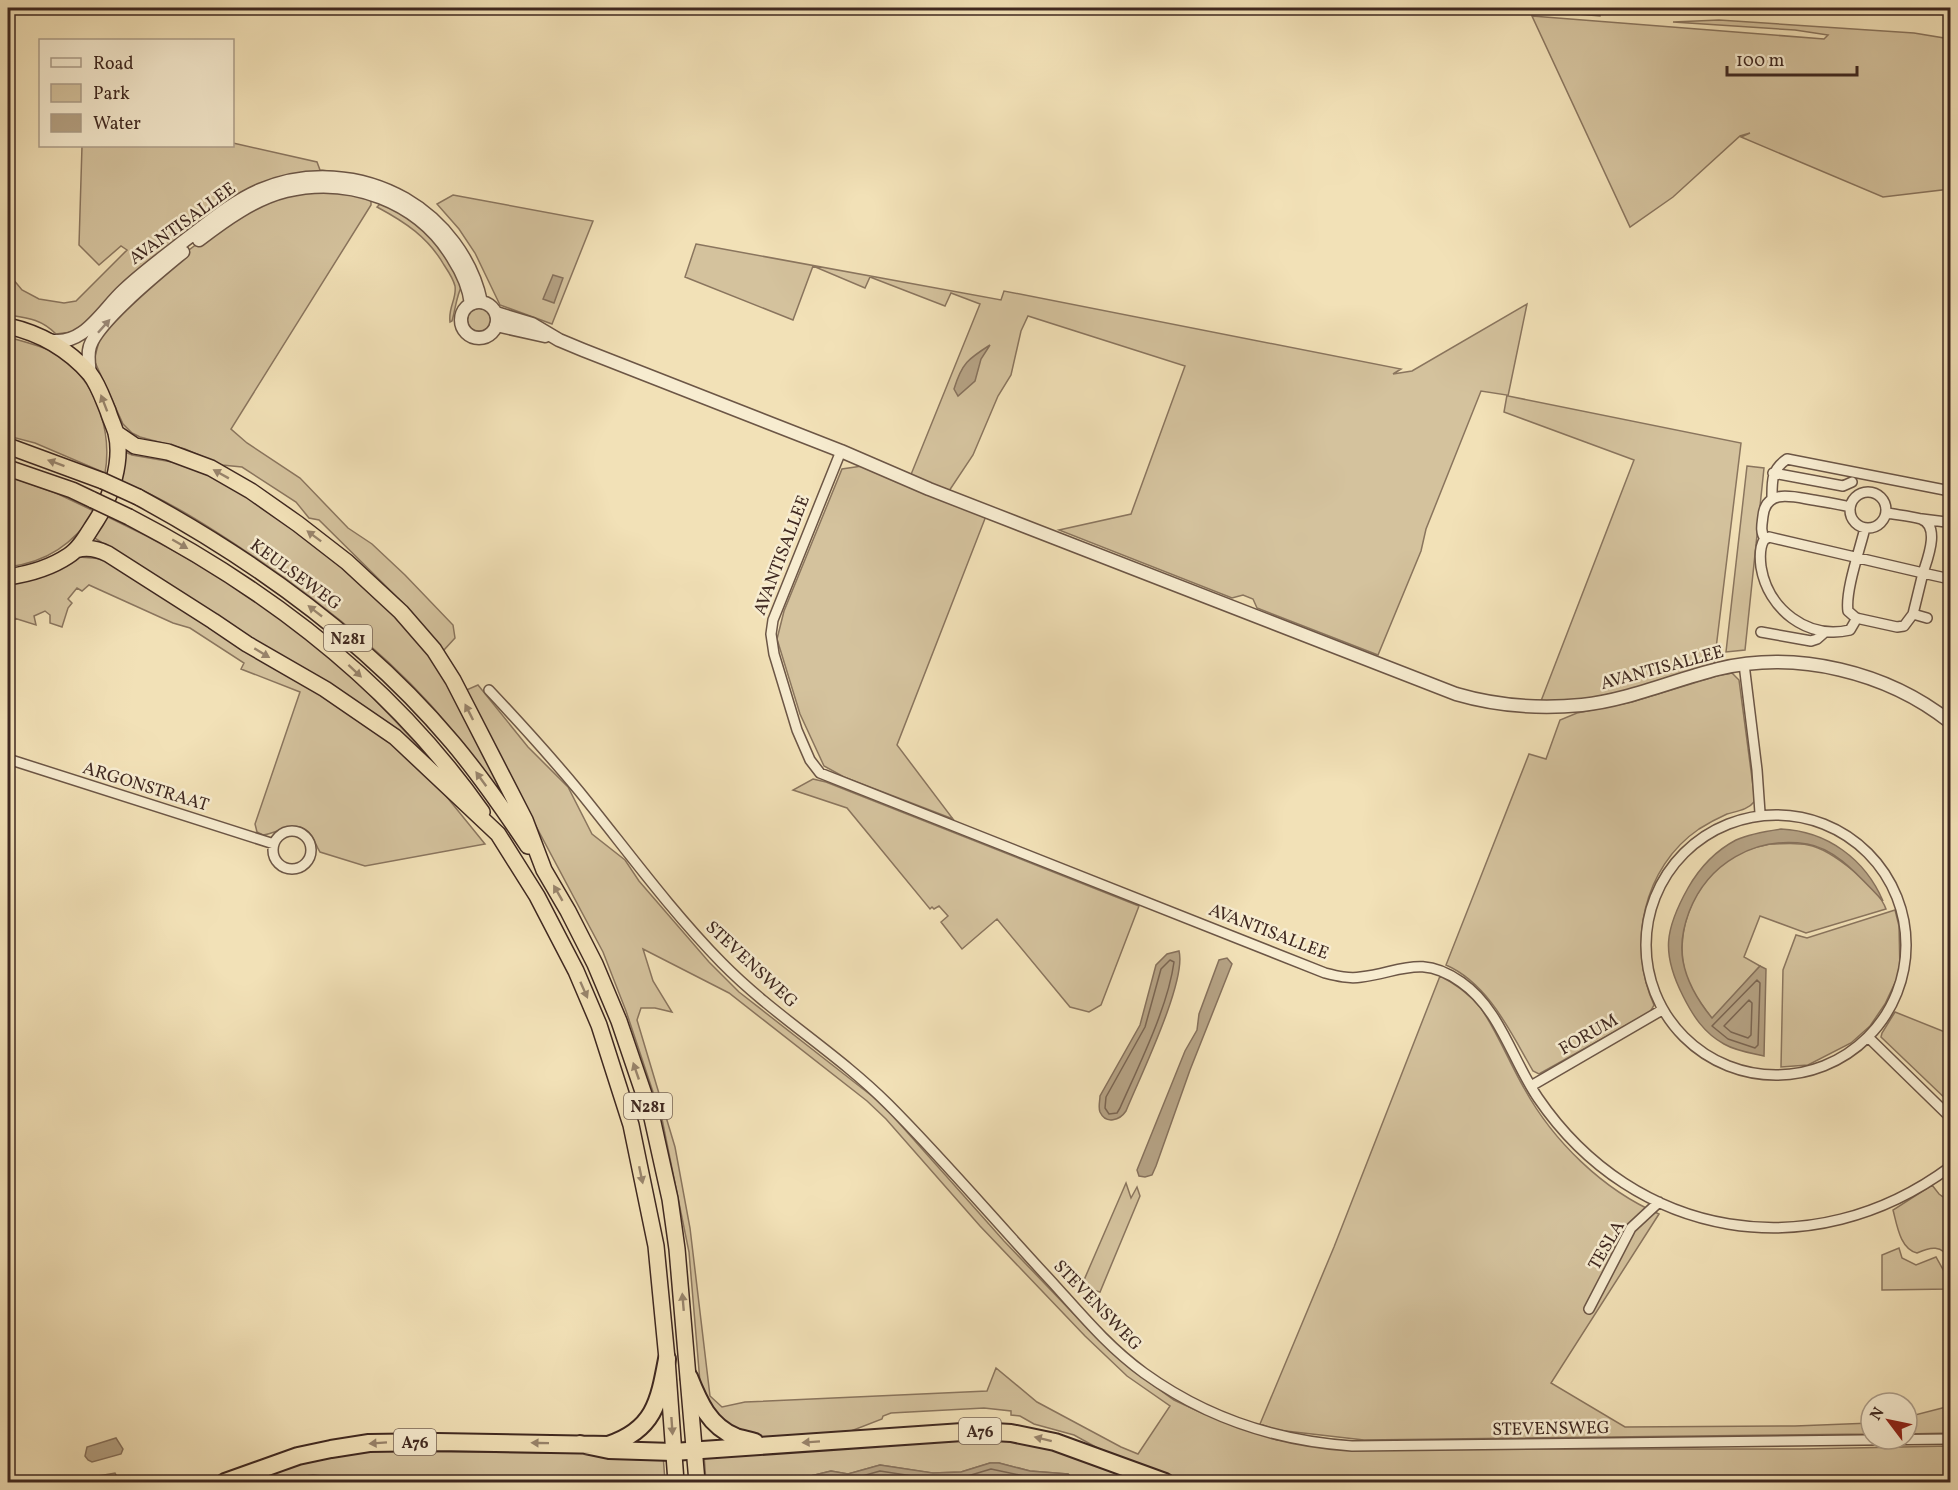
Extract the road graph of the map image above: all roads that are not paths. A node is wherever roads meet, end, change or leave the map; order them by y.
1 (476, 303) junction
2 (496, 319) junction
3 (8, 327) edge
4 (46, 339) junction
5 (90, 374) junction
6 (116, 433) junction
7 (8, 446) edge
8 (840, 451) junction
9 (8, 468) edge
10 (1773, 473) junction
11 (1852, 477) junction
12 (1950, 490) edge
13 (1860, 494) junction
14 (1772, 499) junction
15 (1850, 507) junction
16 (1887, 513) junction
17 (1921, 519) junction
18 (1865, 528) junction
19 (1931, 530) junction
20 (1765, 539) junction
21 (76, 550) junction
22 (1857, 558) junction
23 (1923, 573) junction
24 (8, 577) edge
25 (1950, 579) edge
26 (1913, 614) junction
27 (1857, 618) junction
28 (1927, 618) dead end
29 (1761, 632) dead end
30 (1825, 632) junction
31 (1744, 664) junction
32 (489, 690) dead end
33 (1950, 723) edge
34 (8, 759) edge
35 (1760, 813) junction
36 (498, 834) junction
37 (274, 844) junction
38 (544, 870) junction
39 (1662, 1010) junction
40 (1868, 1037) junction
41 (1531, 1086) junction
42 (1950, 1117) edge
43 (1950, 1167) edge
44 (1659, 1202) junction
45 (1589, 1309) dead end
46 (667, 1359) junction
47 (690, 1377) junction
48 (1950, 1439) edge
49 (580, 1444) junction
50 (764, 1445) junction
51 (695, 1450) junction
52 (673, 1452) junction
53 (225, 1482) edge
54 (676, 1482) edge
55 (697, 1482) edge
56 (1165, 1482) edge

1 - 2 street, AVANTISALLEE
1 - 2 street
1 - 4 street, AVANTISALLEE
5 -> 1 street, AVANTISALLEE
2 - 8 street, AVANTISALLEE
3 - 4 highway
4 - 5 highway
6 -> 5 highway
6 - 21 highway
38 -> 6 highway, N281
38 -> 7 highway, KEULSEWEG / N281, bridge
8 - 31 street, AVANTISALLEE
8 - 41 street, AVANTISALLEE
9 -> 36 highway, KEULSEWEG / N281, bridge
10 - 11 street
10 - 11 street
10 - 14 street
11 - 12 street
11 - 13 street
13 - 15 street
13 - 16 street
14 - 15 street
14 - 20 street
15 - 18 street
16 - 17 street
16 - 18 street
17 - 19 street
17 - 19 street
18 - 22 street
19 - 23 street
20 - 22 street
20 - 30 street
21 - 24 highway
21 -> 36 highway, N281
22 - 23 street
22 - 27 street
23 - 25 street
23 - 26 street
26 - 27 street
26 - 28 street
27 - 30 street
29 - 30 street
31 - 33 street, AVANTISALLEE
31 - 35 street
32 - 48 street, STEVENSWEG
34 - 37 street, ARGONSTRAAT
35 - 39 street
35 - 40 street
36 -> 46 highway, N281
37 - 37 street
47 -> 38 highway, N281
39 - 40 street
39 - 41 street, FORUM
40 - 42 street
41 - 44 street, AVANTISALLEE
43 - 44 street, AVANTISALLEE
44 - 45 street, TESLA
46 - 49 highway
46 -> 52 highway, N281
47 - 50 highway, A76
47 - 51 highway, N281
49 - 52 highway, A76
49 -> 53 highway, A76
50 - 51 highway, A76
56 -> 50 highway, A76
51 - 52 highway
51 - 55 highway, N281
52 - 54 highway, N281

